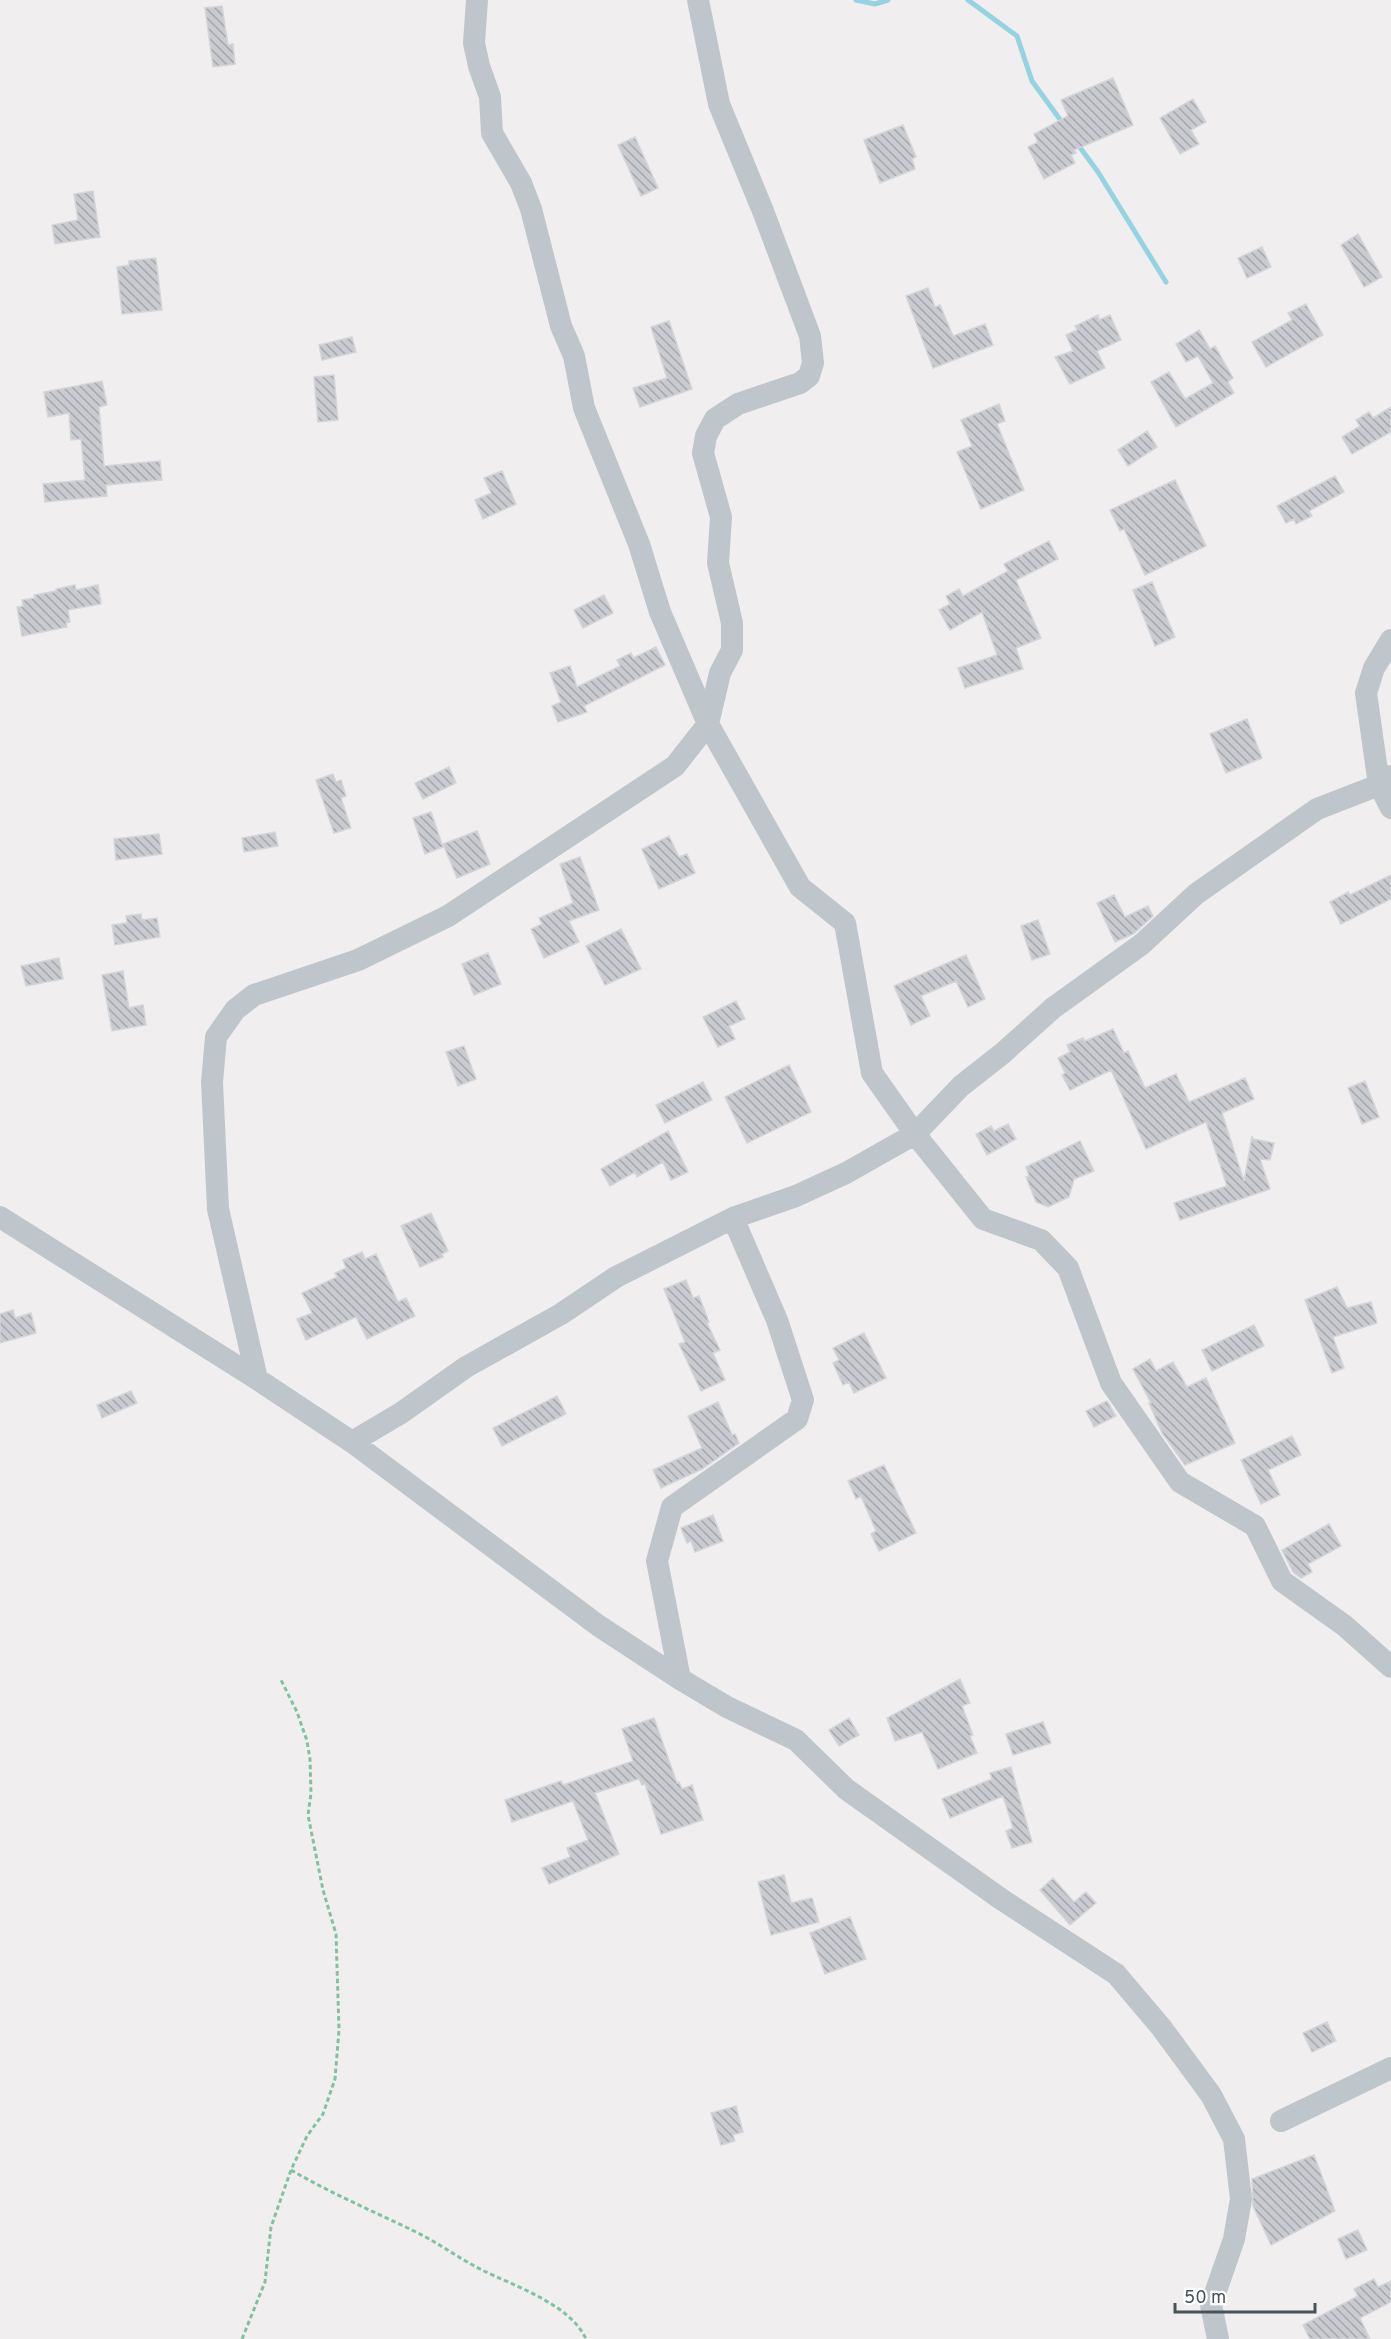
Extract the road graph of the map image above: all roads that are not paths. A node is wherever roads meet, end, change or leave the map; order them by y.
1 (477, 0) edge
2 (698, 0) edge
3 (1391, 640) edge
4 (708, 724) junction
5 (1385, 781) edge
6 (1391, 808) edge
7 (915, 1134) junction
8 (0, 1217) edge
9 (733, 1218) junction
10 (257, 1379) junction
11 (351, 1442) junction
12 (1391, 1667) edge
13 (680, 1679) junction
14 (1391, 2068) edge
15 (1281, 2121) dead end
16 (1218, 2339) edge

1 - 4 street
2 - 4 street
3 - 5 street
4 - 7 street
4 - 10 street
5 - 6 street
5 - 7 street
7 - 9 street
7 - 12 street
8 - 10 street
9 - 11 street
9 - 13 street
10 - 11 street
11 - 13 street
13 - 16 street
14 - 15 street

